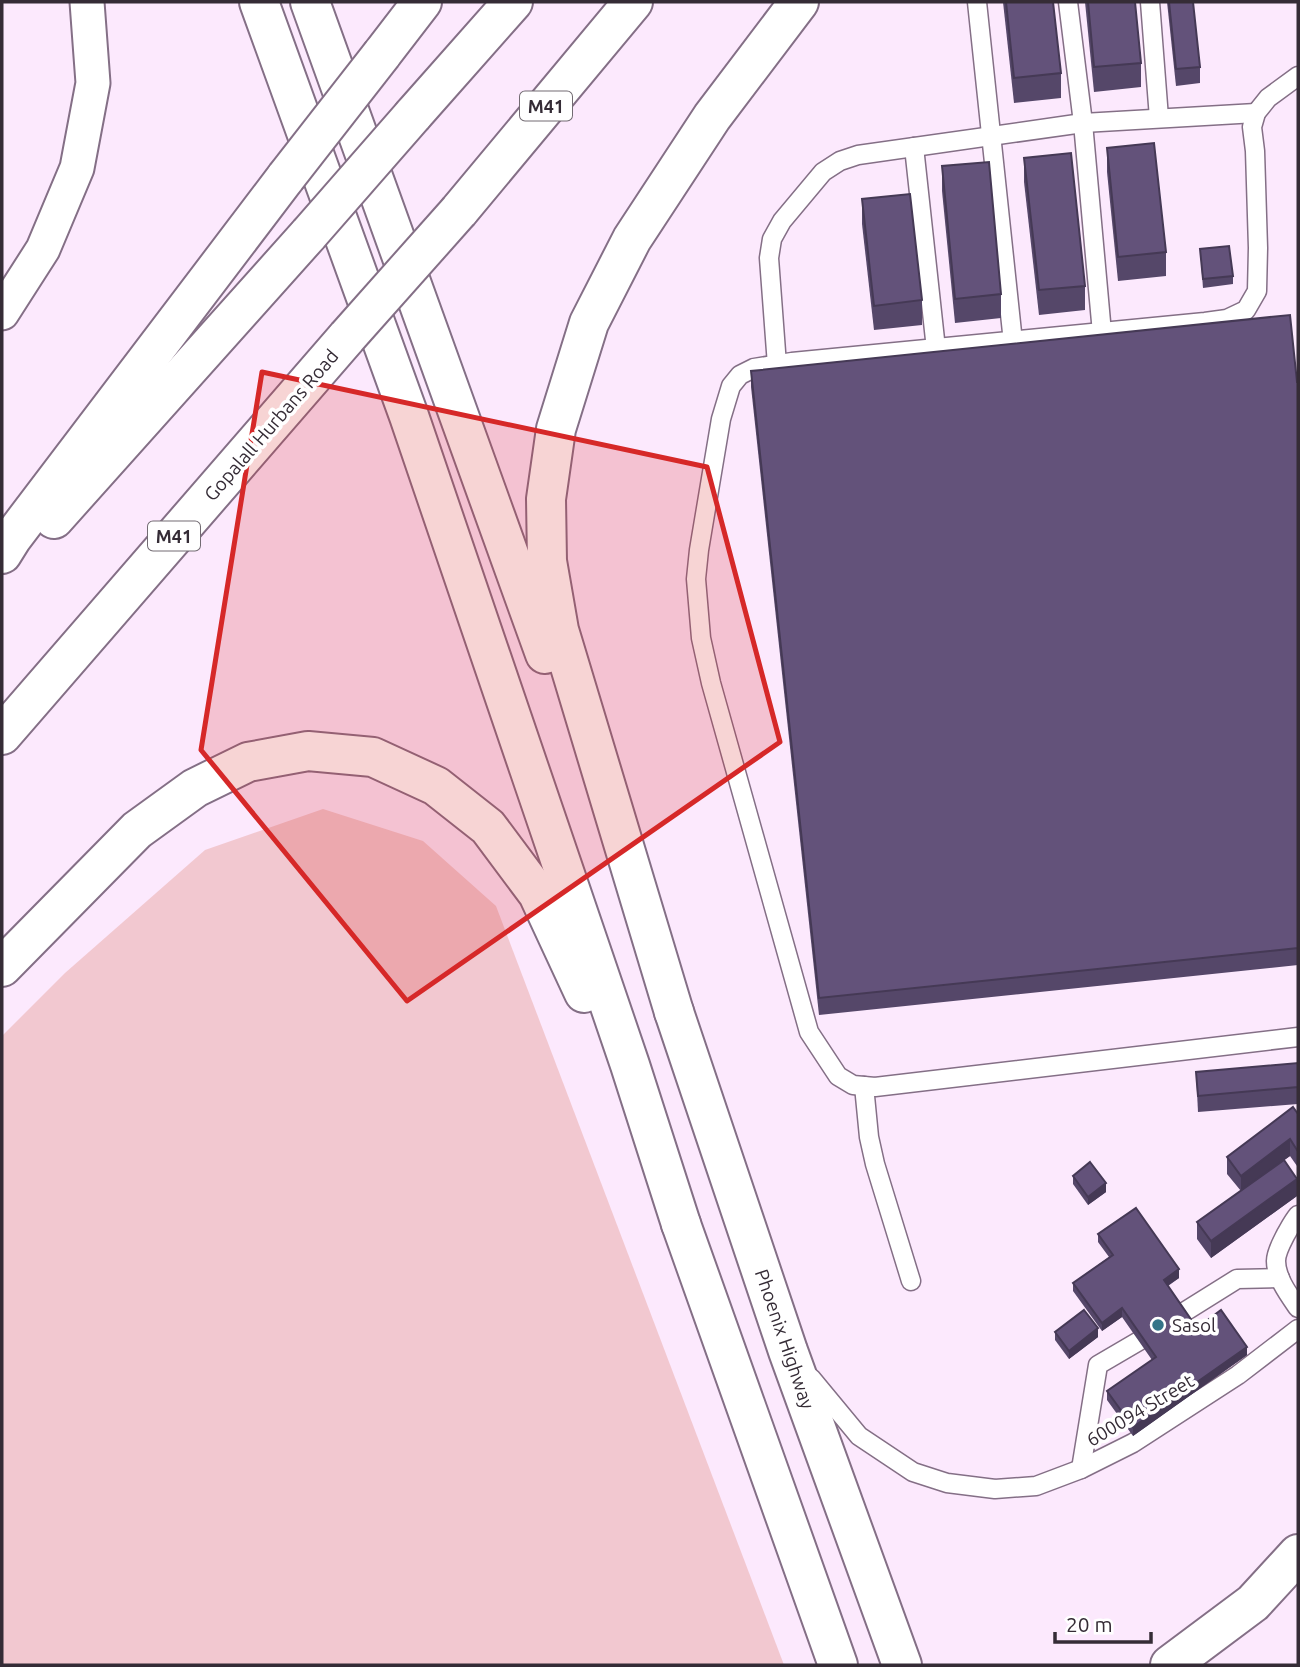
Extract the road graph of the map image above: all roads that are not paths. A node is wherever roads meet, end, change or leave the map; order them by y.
1 (87, 2) edge
2 (259, 2) edge
3 (310, 2) edge
4 (422, 2) edge
5 (513, 2) edge
6 (633, 2) edge
7 (799, 2) edge
8 (977, 2) edge
9 (1068, 2) edge
10 (1150, 2) edge
11 (1296, 77) edge
12 (1256, 113) junction
13 (1158, 118) junction
14 (1083, 123) junction
15 (992, 136) junction
16 (914, 147) junction
17 (2, 313) edge
18 (1102, 333) junction
19 (1013, 342) junction
20 (936, 349) junction
21 (777, 365) junction
22 (2, 554) edge
23 (2, 579) edge
24 (2, 735) edge
25 (2, 967) edge
26 (674, 1012) junction
27 (1298, 1037) edge
28 (864, 1086) junction
29 (1298, 1215) edge
30 (681, 1224) junction
31 (1280, 1278) junction
32 (911, 1281) dead end
33 (1298, 1308) edge
34 (1181, 1314) edge
35 (1298, 1329) edge
36 (1139, 1341) edge
37 (788, 1352) junction
38 (1081, 1469) junction
39 (1298, 1554) edge
40 (1298, 1585) edge
41 (1253, 1603) junction
42 (896, 1648) edge
43 (838, 1665) edge
44 (915, 1665) edge
45 (1170, 1665) edge

1 - 17 street
2 - 30 main road
3 - 26 main road
4 - 22 main road, bridge
5 - 23 main road, bridge
6 - 24 main road, Gopalall Hurbans Road / M41, bridge
7 - 26 main road
8 - 15 lane
9 - 14 lane
10 - 13 lane
11 - 12 lane
12 - 13 lane
12 - 18 lane
13 - 14 lane
14 - 15 lane
14 - 18 lane
15 - 16 lane
15 - 19 lane
16 - 20 lane
16 - 21 lane
18 - 19 lane
19 - 20 lane
20 - 21 lane
21 - 28 lane
25 - 30 main road
26 - 37 main road, Phoenix Highway
27 - 28 lane
28 - 32 lane
29 - 31 lane
30 - 43 main road
31 - 33 lane
31 - 34 lane
35 - 38 lane, 600094 Street
36 - 38 lane
37 - 38 lane, 600094 Street
37 - 42 main road, Phoenix Highway
39 - 41 main road
40 - 41 main road
41 - 45 main road
42 - 44 main road, Phoenix Highway

